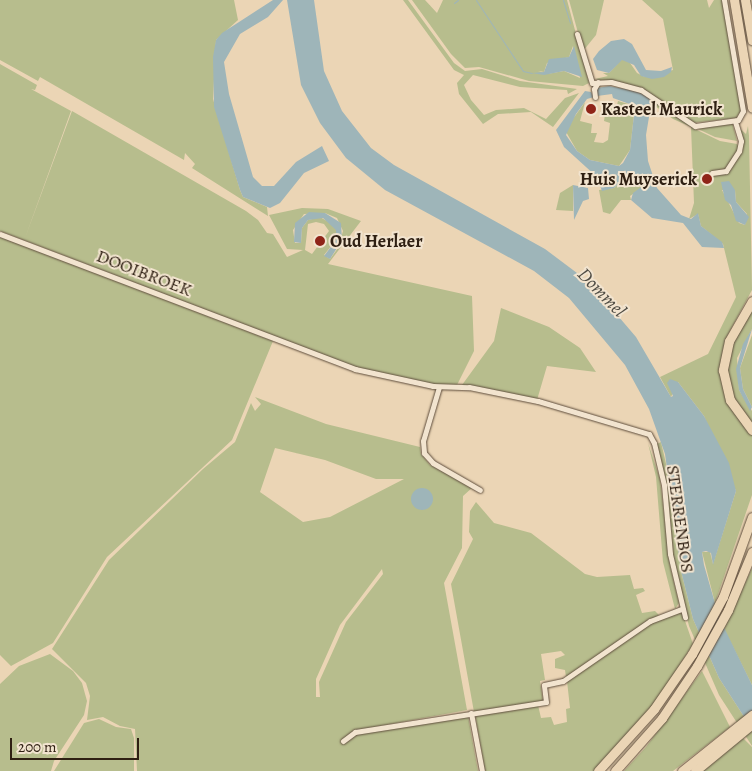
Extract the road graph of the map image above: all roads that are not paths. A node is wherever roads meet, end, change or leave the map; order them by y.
1 (724, 0) edge
2 (734, 0) edge
3 (745, 0) edge
4 (577, 34) dead end
5 (752, 40) edge
6 (598, 82) junction
7 (595, 94) dead end
8 (752, 108) edge
9 (737, 120) junction
10 (712, 174) dead end
11 (0, 234) edge
12 (752, 301) edge
13 (276, 339) joint
14 (439, 387) junction
15 (752, 430) edge
16 (480, 490) dead end
17 (752, 517) edge
18 (752, 552) edge
19 (682, 609) junction
20 (685, 617) dead end
21 (471, 713) junction
22 (752, 716) edge
23 (752, 724) edge
24 (731, 737) junction
25 (343, 741) dead end
26 (482, 771) edge
27 (598, 771) edge
28 (615, 771) edge
29 (682, 771) edge
30 (695, 771) edge

1 - 9 street
2 - 8 highway
3 - 5 highway
4 - 6 street
6 - 7 street
6 - 9 street
9 - 10 street
11 - 13 street, DOOIBROEK
12 - 15 highway
13 - 14 street, STERRENBOS
14 - 16 street
14 - 19 street, STERRENBOS
17 - 27 highway
18 - 28 highway
19 - 20 street
19 - 21 street
21 - 25 street
21 - 26 street
22 - 24 highway
23 - 24 highway
24 - 29 highway
24 - 30 highway

